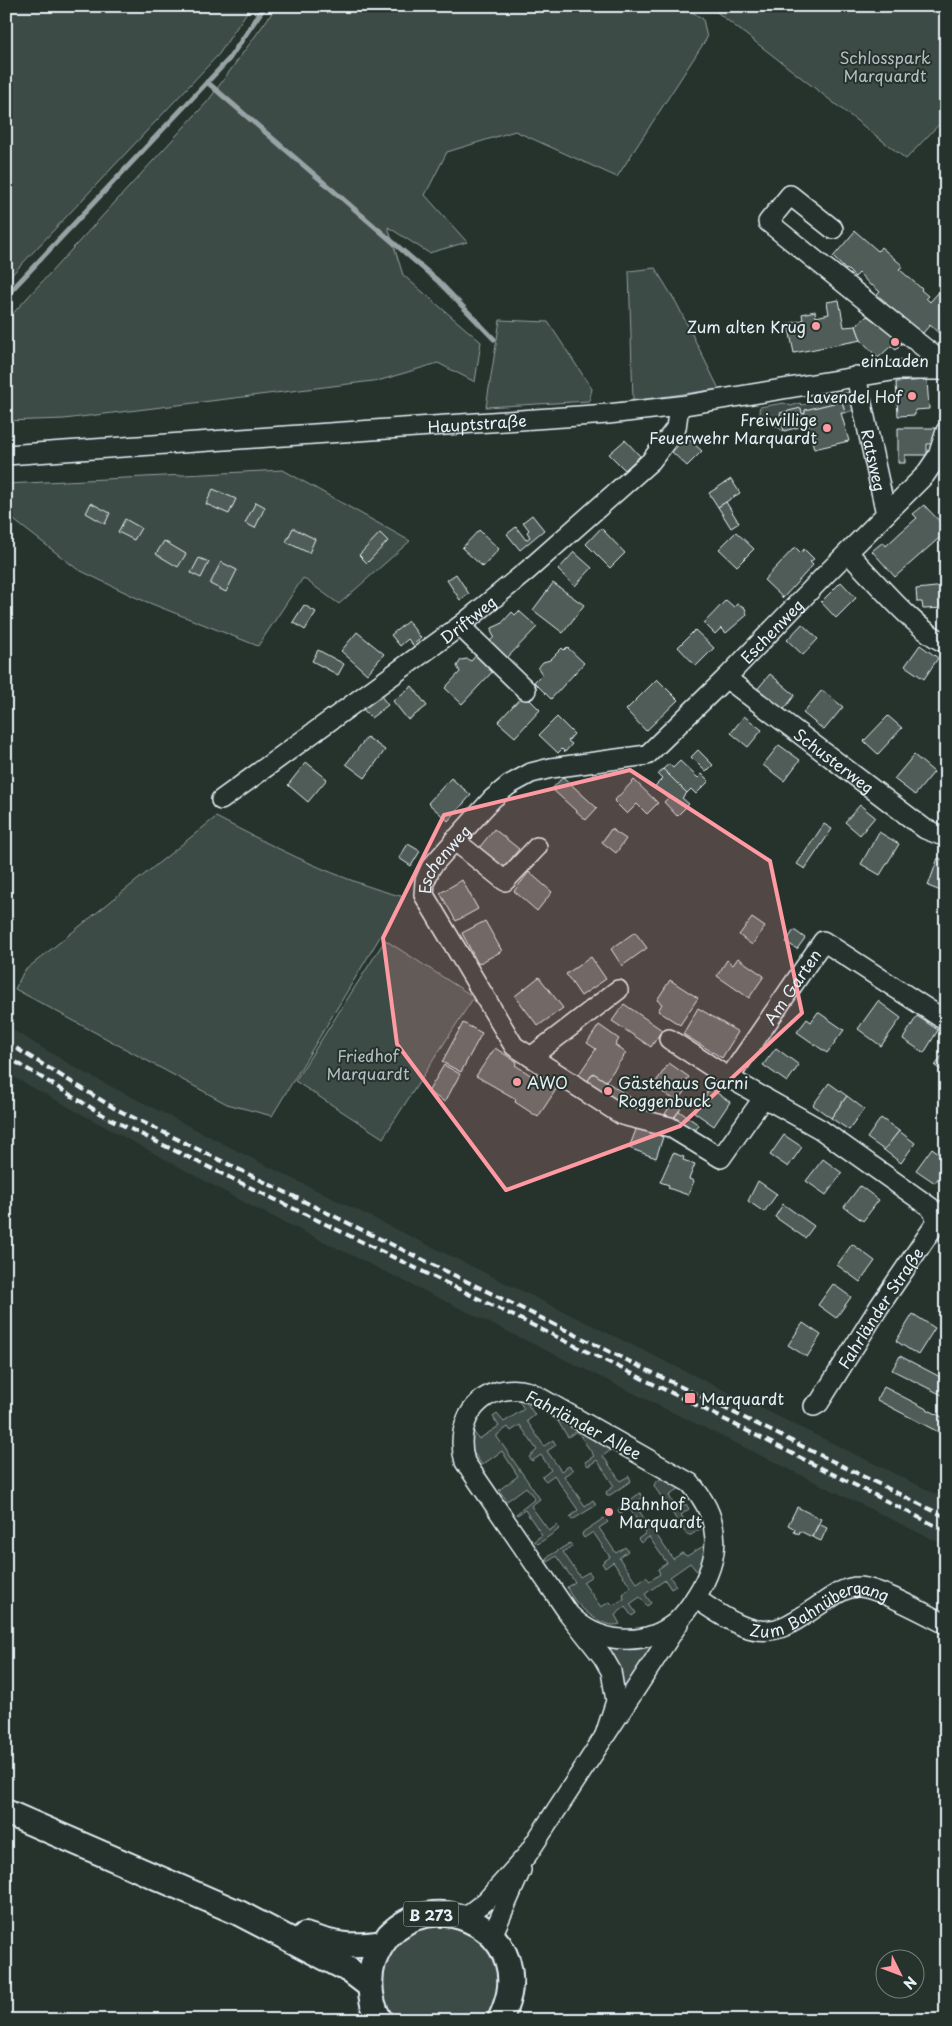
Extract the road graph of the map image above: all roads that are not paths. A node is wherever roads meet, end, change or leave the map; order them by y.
1 (834, 229) dead end
2 (942, 370) edge
3 (856, 376) junction
4 (679, 406) junction
5 (946, 431) edge
6 (6, 455) edge
7 (886, 514) junction
8 (848, 553) junction
9 (460, 626) junction
10 (946, 643) edge
11 (726, 678) junction
12 (526, 690) dead end
13 (221, 800) dead end
14 (946, 837) edge
15 (454, 840) junction
16 (537, 847) dead end
17 (618, 990) dead end
18 (946, 1021) edge
19 (669, 1039) dead end
20 (531, 1057) junction
21 (729, 1078) junction
22 (764, 1097) junction
23 (943, 1218) edge
24 (814, 1406) dead end
25 (695, 1598) junction
26 (569, 1614) junction
27 (946, 1624) edge
28 (605, 1735) junction
29 (6, 1812) edge
30 (527, 1855) junction
31 (239, 1913) junction
32 (465, 1917) junction
33 (492, 1936) junction
34 (382, 1943) junction
35 (370, 1986) junction
36 (510, 2014) edge
37 (380, 2020) edge

1 - 2 street
2 - 3 street, Hauptstraße
3 - 4 street, Hauptstraße
3 - 7 street, Ratsweg
4 - 6 street, Hauptstraße
4 - 9 street, Driftweg
5 - 7 street, Eschenweg
7 - 8 street, Eschenweg
8 - 10 street
8 - 11 street, Eschenweg
9 - 12 street
9 - 13 street, Driftweg
11 - 14 street, Schusterweg
11 - 15 street, Eschenweg
15 - 16 street
15 - 20 street, Eschenweg
17 - 20 street
18 - 21 street, Am Garten
19 - 21 street
20 - 22 street, Eschenweg
21 - 22 street
22 - 23 street
23 - 24 street, Fahrländer Straße
25 - 26 street, Fahrländer Allee
25 - 26 street, Fahrländer Allee
25 - 27 street, Zum Bahnübergang
25 - 28 street, Fahrländer Allee
26 - 28 street, Fahrländer Allee
28 - 30 street, Fahrländer Allee
29 - 31 main road
30 - 32 street, Fahrländer Allee
30 - 33 street, Fahrländer Allee
31 - 34 main road
31 - 35 main road
32 - 33 main road, B 273
32 - 34 main road, B 273
33 - 36 main road, B 273
34 - 35 main road, B 273
35 - 37 main road, B 273

